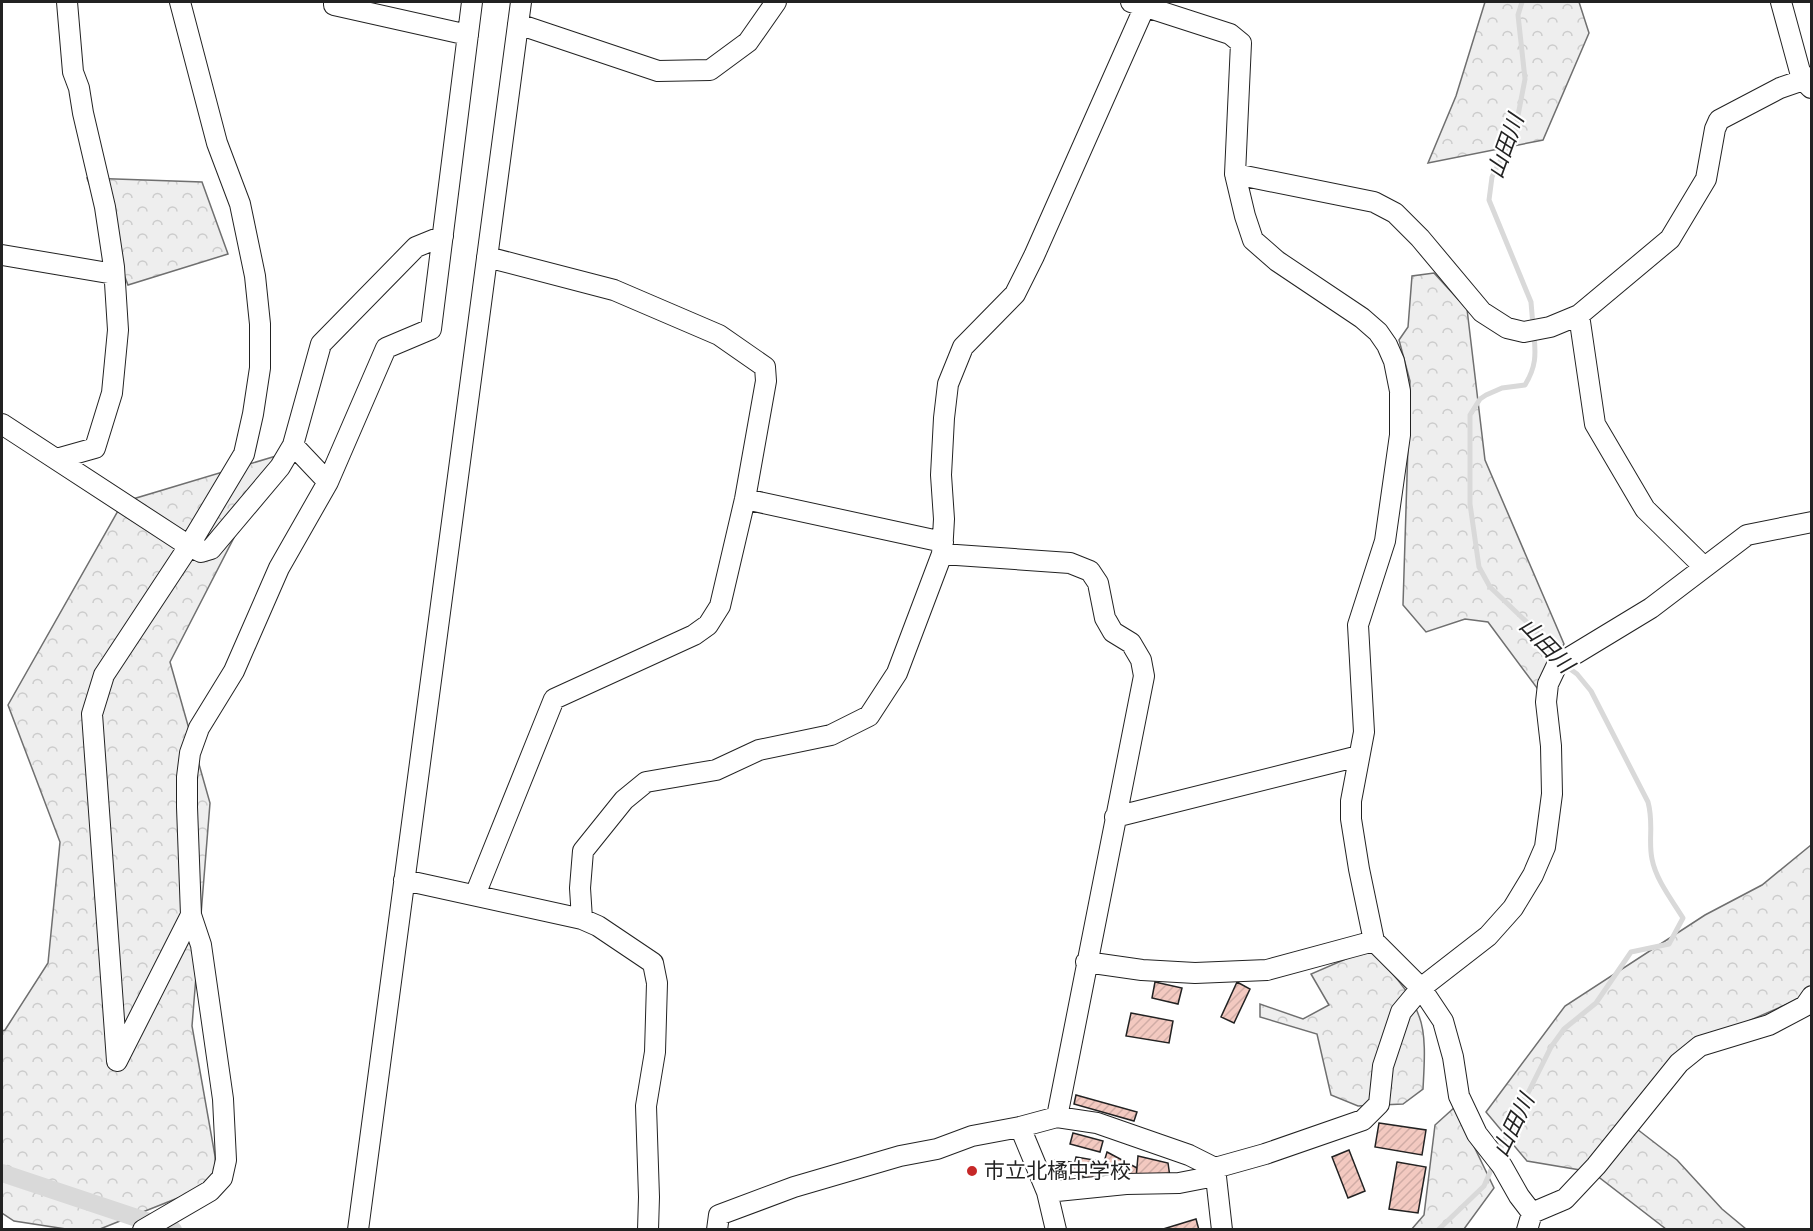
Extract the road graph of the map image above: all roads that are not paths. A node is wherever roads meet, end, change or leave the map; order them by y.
1 (67, 2) edge
2 (180, 2) edge
3 (334, 2) edge
4 (472, 2) edge
5 (521, 2) edge
6 (776, 2) edge
7 (1781, 2) edge
8 (1138, 4) edge
9 (518, 24) junction
10 (468, 35) junction
11 (1808, 81) edge
12 (1235, 174) junction
13 (443, 236) junction
14 (2, 255) edge
15 (487, 257) junction
16 (114, 274) junction
17 (1579, 315) junction
18 (2, 424) edge
19 (292, 445) junction
20 (56, 459) junction
21 (328, 482) junction
22 (745, 499) junction
23 (1812, 522) edge
24 (189, 546) junction
25 (942, 548) junction
26 (1704, 567) junction
27 (1359, 756) junction
28 (1115, 817) junction
29 (404, 880) junction
30 (475, 895) junction
31 (191, 915) junction
32 (582, 920) junction
33 (1374, 940) junction
34 (1086, 962) junction
35 (1421, 988) junction
36 (1812, 996) edge
37 (1057, 1117) junction
38 (1020, 1127) junction
39 (1215, 1172) junction
40 (1047, 1192) junction
41 (1530, 1221) edge
42 (143, 1230) edge
43 (358, 1230) edge
44 (648, 1230) edge
45 (717, 1230) edge
46 (1056, 1230) edge
47 (1222, 1230) edge

1 - 16 street
2 - 24 street
3 - 10 street
4 - 10 street
5 - 9 street
6 - 9 street
7 - 11 street
8 - 12 street
8 - 25 street
9 - 15 street
10 - 13 street
11 - 17 street
12 - 17 street
12 - 27 street
13 - 19 street
13 - 21 street
14 - 16 street
15 - 22 street
15 - 29 street
16 - 20 street
17 - 26 street
18 - 20 street
19 - 21 street
19 - 24 street
20 - 24 street
21 - 31 street
22 - 25 street
22 - 30 street
23 - 26 street
24 - 31 street
25 - 28 street
25 - 32 street
26 - 35 street
27 - 28 street
27 - 33 street
28 - 34 street
29 - 30 street
29 - 43 street
30 - 32 street
31 - 42 street
32 - 44 street
33 - 34 street
33 - 35 street
34 - 37 street
35 - 39 street
35 - 41 street
36 - 41 street
37 - 38 street
37 - 39 street
38 - 40 street
38 - 45 street
39 - 40 street
39 - 47 street
40 - 46 street

